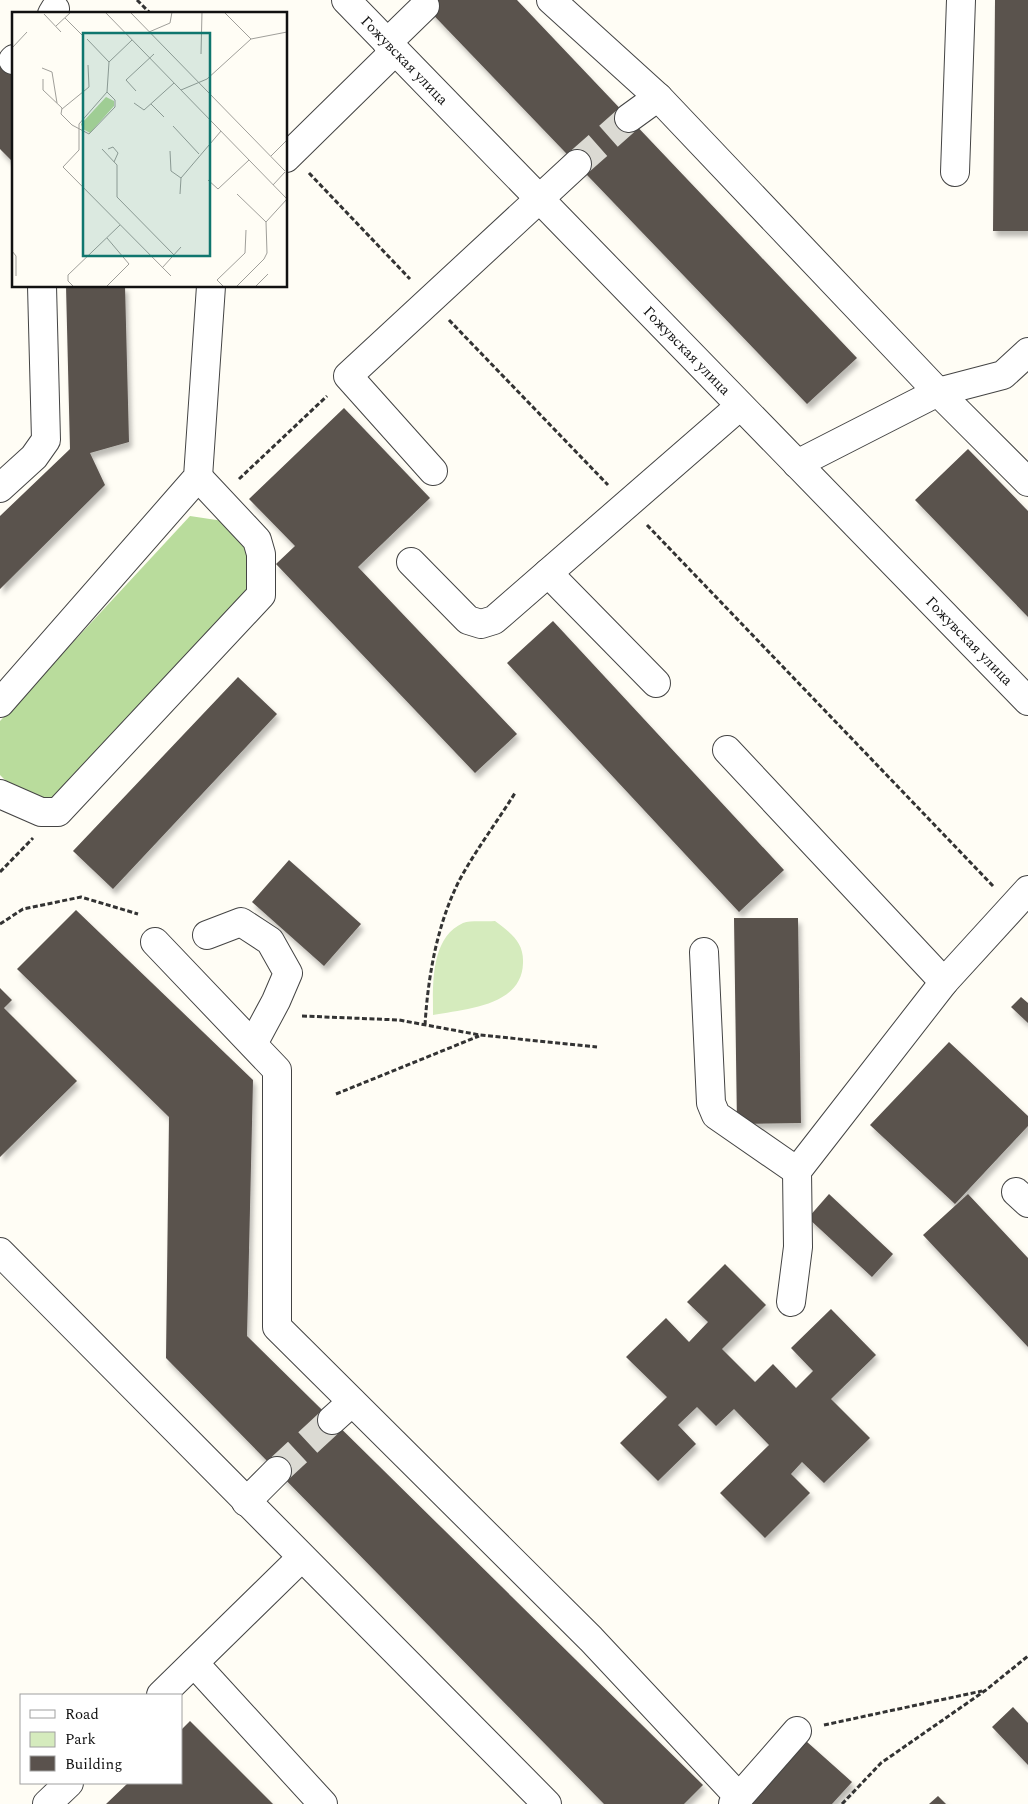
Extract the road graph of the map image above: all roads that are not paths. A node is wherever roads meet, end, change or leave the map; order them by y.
1 (346, 0) edge
2 (552, 0) edge
3 (961, 0) edge
4 (425, 6) dead end
5 (391, 47) junction
6 (658, 97) junction
7 (629, 118) tunnel mouth
8 (288, 156) edge
9 (577, 164) tunnel mouth
10 (955, 172) dead end
11 (538, 199) junction
12 (42, 288) edge
13 (211, 288) edge
14 (1028, 352) edge
15 (938, 392) junction
16 (740, 406) junction
17 (797, 464) junction
18 (433, 471) dead end
19 (198, 477) junction
20 (1028, 482) edge
21 (0, 488) edge
22 (411, 562) dead end
23 (548, 573) junction
24 (656, 682) dead end
25 (1028, 701) edge
26 (0, 703) edge
27 (727, 750) dead end
28 (0, 794) edge
29 (1020, 898) edge
30 (207, 935) dead end
31 (155, 942) dead end
32 (704, 952) dead end
33 (944, 982) junction
34 (253, 1044) junction
35 (797, 1171) junction
36 (0, 1252) edge
37 (791, 1302) dead end
38 (277, 1471) tunnel mouth
39 (246, 1502) junction
40 (301, 1558) junction
41 (194, 1663) junction
42 (162, 1694) edge
43 (797, 1731) road end
44 (68, 1784) edge
45 (736, 1801) edge
46 (47, 1804) edge
47 (324, 1804) edge
48 (547, 1804) edge

1 - 5 street, Гожувская улица
2 - 6 street
3 - 10 street
4 - 5 street
5 - 8 street
5 - 11 street, Гожувская улица
6 - 7 street
6 - 15 street
9 - 11 street
11 - 16 street, Гожувская улица
11 - 18 street
12 - 21 street
13 - 19 street
14 - 15 street
15 - 17 street
15 - 20 street
16 - 17 street, Гожувская улица
16 - 23 street
17 - 25 street, Гожувская улица
19 - 26 street
19 - 28 street
22 - 23 street
23 - 24 street
27 - 33 street
29 - 33 street
30 - 34 street
31 - 34 street
32 - 35 street
33 - 35 street
34 - 45 street
35 - 37 street
36 - 39 street
38 - 39 street
39 - 40 street
40 - 41 street
40 - 48 street
41 - 42 street
41 - 47 street
43 - 45 street
44 - 46 street

